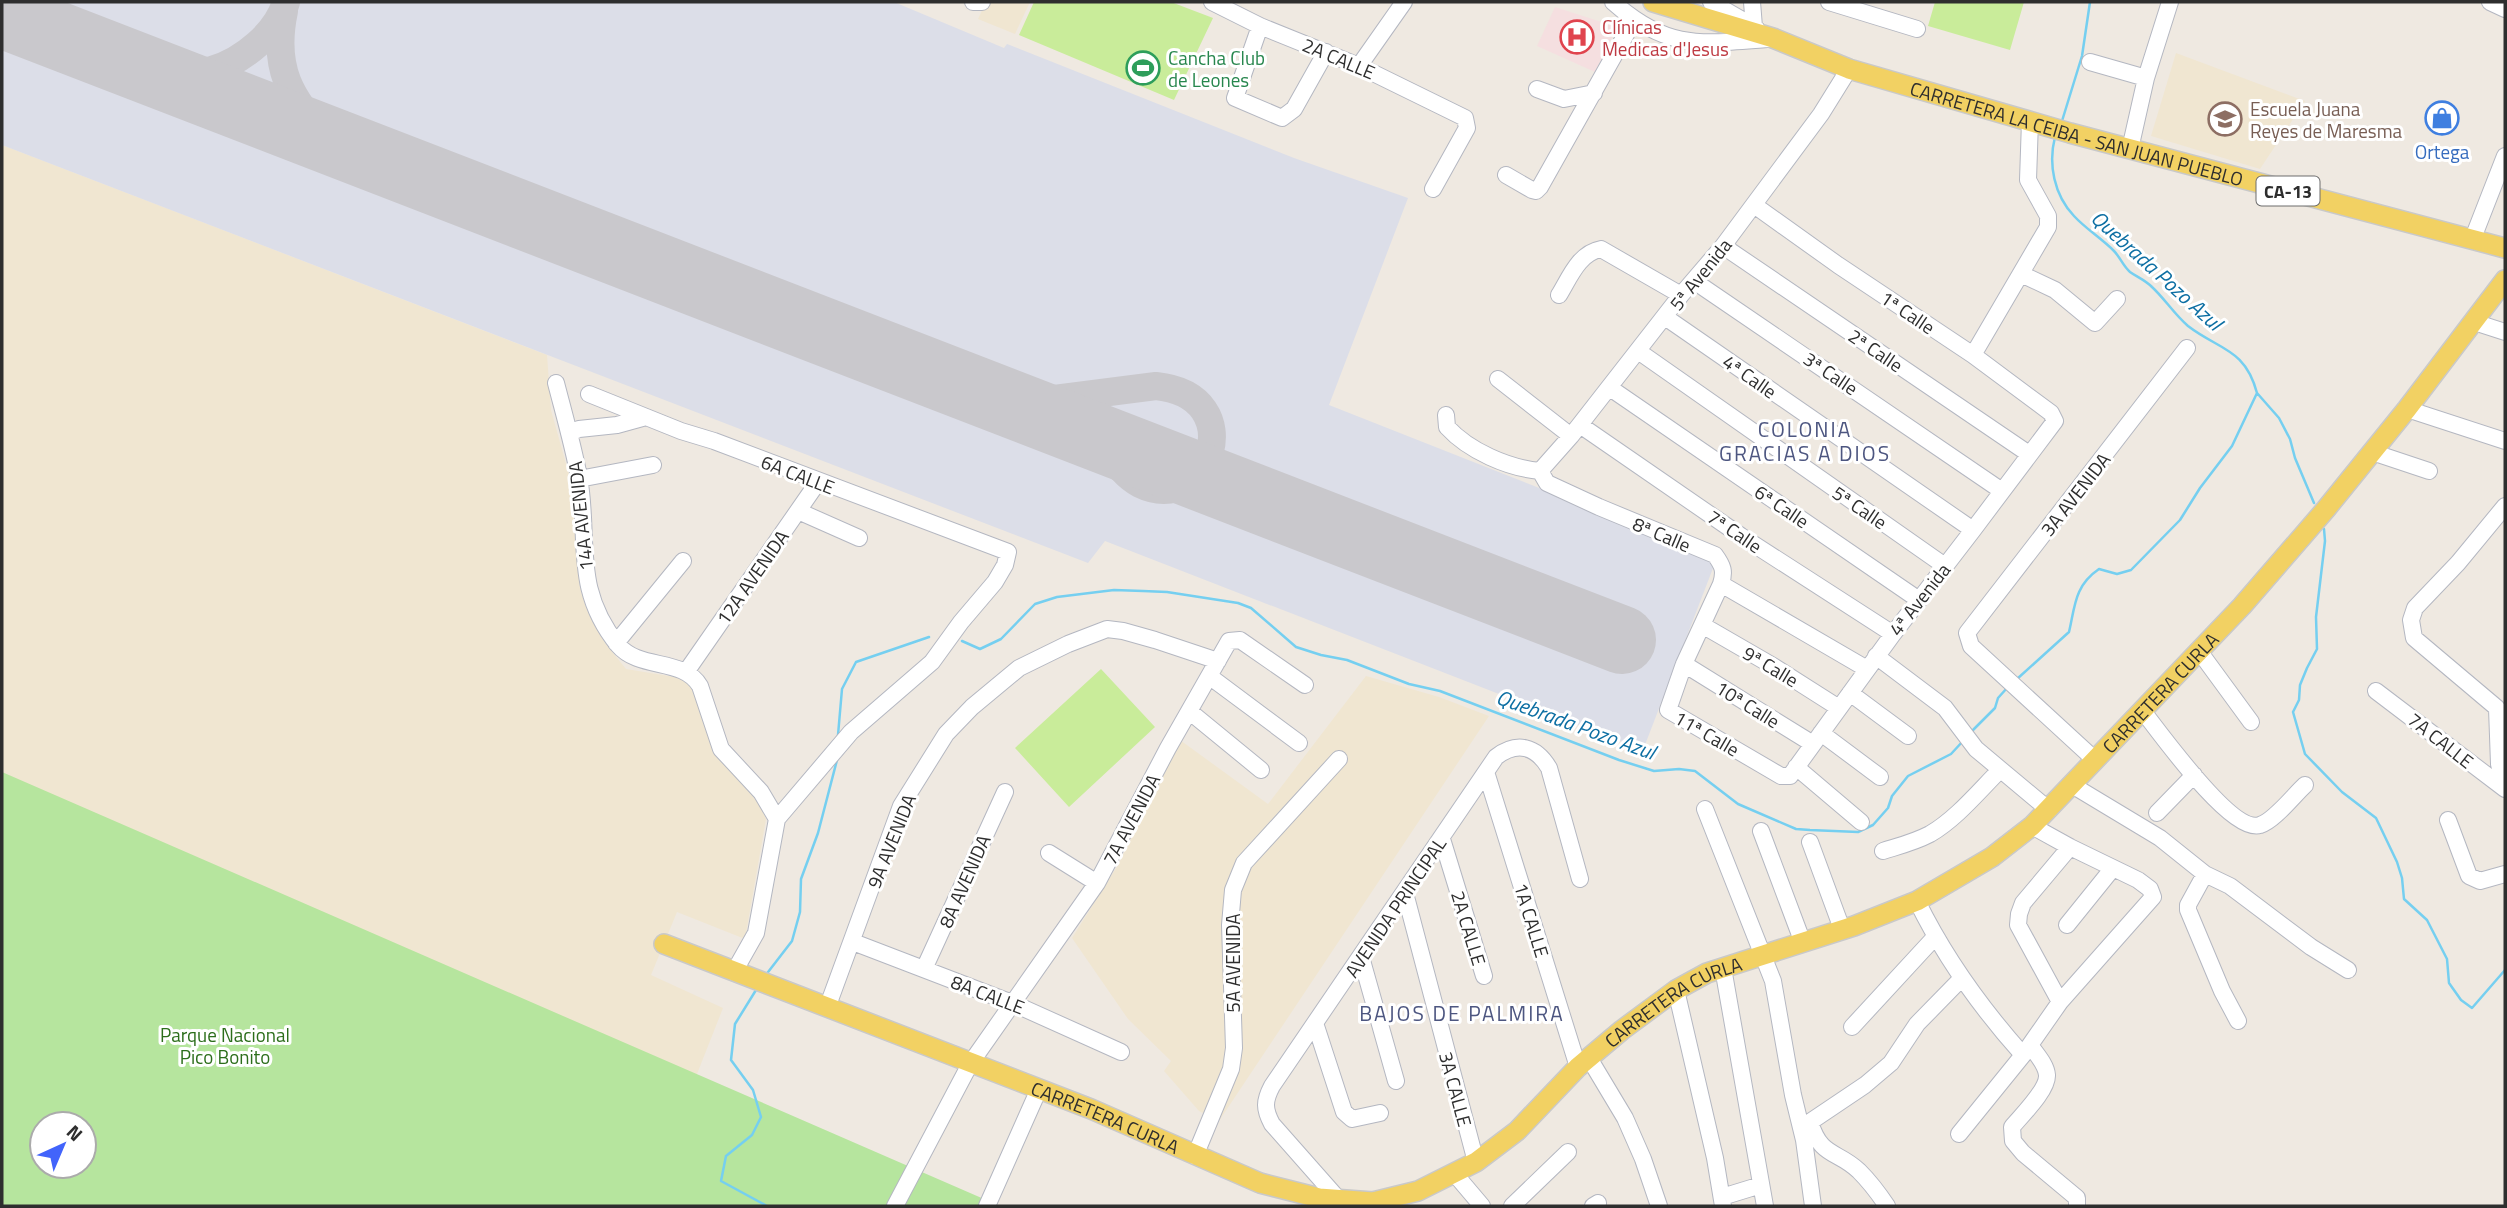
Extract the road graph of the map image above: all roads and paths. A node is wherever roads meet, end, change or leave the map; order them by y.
1 (1212, 2) edge
2 (1404, 2) edge
3 (1614, 2) edge
4 (1751, 2) edge
5 (2170, 2) edge
6 (2490, 2) edge
7 (1661, 3) edge
8 (1839, 3) edge
9 (1708, 7) edge
10 (2505, 9) edge
11 (1732, 14) junction
12 (1634, 20) junction
13 (1260, 26) junction
14 (1754, 27) junction
15 (1917, 29) dead end
16 (1664, 34) junction
17 (1773, 38) junction
18 (1684, 42) junction
19 (1326, 52) junction
20 (2090, 62) dead end
21 (1359, 66) junction
22 (1849, 69) junction
23 (2146, 78) junction
24 (1537, 89) dead end
25 (1594, 93) junction
26 (2039, 124) junction
27 (2130, 149) junction
28 (2505, 156) edge
29 (1506, 175) dead end
30 (1433, 189) dead end
31 (1754, 205) junction
32 (2473, 238) junction
33 (1723, 246) junction
34 (2505, 248) edge
35 (2021, 274) junction
36 (2505, 280) edge
37 (1694, 281) junction
38 (1559, 295) dead end
39 (1681, 296) junction
40 (2117, 299) dead end
41 (1665, 317) junction
42 (2473, 322) junction
43 (2505, 331) edge
44 (2187, 348) dead end
45 (1639, 351) junction
46 (1973, 355) junction
47 (1498, 379) dead end
48 (556, 383) dead end
49 (1610, 388) junction
50 (589, 394) dead end
51 (2407, 410) junction
52 (1446, 415) dead end
53 (646, 416) junction
54 (2053, 425) joint
55 (1576, 431) junction
56 (569, 433) junction
57 (2505, 441) edge
58 (2372, 452) junction
59 (2029, 454) junction
60 (653, 465) dead end
61 (1540, 471) junction
62 (2429, 471) dead end
63 (579, 479) junction
64 (818, 482) junction
65 (2002, 491) junction
66 (2505, 506) edge
67 (798, 511) junction
68 (1973, 530) junction
69 (859, 538) dead end
70 (683, 561) dead end
71 (1945, 566) junction
72 (1721, 584) junction
73 (1919, 600) junction
74 (1702, 625) junction
75 (1893, 634) junction
76 (617, 643) junction
77 (2199, 651) junction
78 (1218, 661) junction
79 (1872, 663) junction
80 (1684, 664) junction
81 (686, 672) junction
82 (1209, 676) junction
83 (1305, 685) dead end
84 (2376, 691) dead end
85 (1850, 693) junction
86 (1839, 708) junction
87 (2142, 710) junction
88 (1189, 711) junction
89 (2251, 722) dead end
90 (1908, 736) dead end
91 (1817, 739) junction
92 (1299, 743) dead end
93 (1339, 759) dead end
94 (2095, 760) junction
95 (1261, 770) dead end
96 (2000, 771) junction
97 (1486, 772) junction
98 (1793, 772) junction
99 (2194, 775) junction
100 (1880, 777) dead end
101 (2072, 785) junction
102 (2305, 785) dead end
103 (2505, 789) edge
104 (1004, 792) dead end
105 (1705, 809) dead end
106 (2049, 810) junction
107 (2157, 813) dead end
108 (776, 819) junction
109 (2448, 820) dead end
110 (1861, 822) dead end
111 (2032, 826) junction
112 (1761, 831) dead end
113 (1442, 839) junction
114 (1810, 842) dead end
115 (2070, 848) junction
116 (1883, 852) dead end
117 (1049, 853) dead end
118 (2113, 868) junction
119 (2205, 874) junction
120 (2505, 874) edge
121 (1580, 879) dead end
122 (1097, 883) junction
123 (1405, 893) junction
124 (1917, 901) junction
125 (2067, 925) dead end
126 (1842, 929) junction
127 (1935, 937) junction
128 (853, 942) junction
129 (1802, 943) junction
130 (664, 944) dead end
131 (1764, 955) junction
132 (1361, 957) junction
133 (1723, 968) junction
134 (924, 969) junction
135 (2348, 970) dead end
136 (734, 972) junction
137 (1484, 976) dead end
138 (1962, 978) junction
139 (1675, 990) junction
140 (2060, 1002) junction
141 (1013, 1003) junction
142 (827, 1008) junction
143 (2238, 1021) dead end
144 (1315, 1023) junction
145 (1852, 1027) dead end
146 (2027, 1050) junction
147 (1121, 1052) dead end
148 (1584, 1063) junction
149 (970, 1064) junction
150 (1396, 1081) dead end
151 (1039, 1089) junction
152 (1380, 1113) dead end
153 (1806, 1124) junction
154 (1959, 1134) dead end
155 (1568, 1152) dead end
156 (1195, 1156) junction
157 (1476, 1162) junction
158 (1454, 1173) junction
159 (1761, 1185) junction
160 (1340, 1201) junction
161 (1722, 1202) edge
162 (1369, 1205) edge
163 (895, 1206) edge
164 (987, 1206) edge
165 (1482, 1206) edge
166 (1512, 1206) edge
167 (1659, 1206) edge
168 (1765, 1206) edge
169 (1813, 1206) edge
170 (1887, 1206) edge
171 (2077, 1206) edge

1 - 13 street, 2A CALLE
2 - 21 street
3 - 12 street
4 - 11 street
4 - 14 street
5 - 23 street
6 - 10 street
7 - 9 main road, CARRETERA LA CEIBA - SAN JUAN PUEBLO / CA-13
7 - 16 street
8 - 15 street
9 - 11 street
9 - 17 main road, CARRETERA LA CEIBA - SAN JUAN PUEBLO / CA-13
9 - 18 street
11 - 14 street
12 - 16 street
12 - 25 street
13 - 19 street, 2A CALLE
13 - 19 street
14 - 17 street
16 - 18 street
17 - 18 street
17 - 22 main road, CARRETERA LA CEIBA - SAN JUAN PUEBLO / CA-13
19 - 21 street, 2A CALLE
20 - 23 street
21 - 30 street, 2A CALLE
22 - 26 main road, CARRETERA LA CEIBA - SAN JUAN PUEBLO / CA-13
22 - 31 street, 5ª Avenida
23 - 27 street
24 - 25 street
25 - 29 street
26 - 27 main road, CARRETERA LA CEIBA - SAN JUAN PUEBLO / CA-13
26 - 35 street
27 - 32 main road, CARRETERA LA CEIBA - SAN JUAN PUEBLO / CA-13
28 - 32 street
31 - 33 street, 5ª Avenida
31 - 46 street, 1ª Calle
32 - 34 main road, CARRETERA LA CEIBA - SAN JUAN PUEBLO / CA-13
33 - 37 street, 5ª Avenida
33 - 59 street, 2ª Calle
35 - 40 street
35 - 46 street
36 - 42 main road, CARRETERA CURLA
37 - 39 street, 5ª Avenida
37 - 65 street, 3ª Calle
38 - 39 street
39 - 41 street, 5ª Avenida
41 - 45 street, 5ª Avenida
41 - 68 street, 4ª Calle
42 - 43 street
42 - 51 main road, CARRETERA CURLA
44 - 94 street, 3A AVENIDA
45 - 49 street, 5ª Avenida
45 - 71 street, 5ª Calle
46 - 54 street, 1ª Calle
47 - 55 street, 7ª Calle
48 - 56 street, 14A AVENIDA
49 - 55 street, 5ª Avenida
49 - 73 street, 6ª Calle
50 - 53 street, 6A CALLE
51 - 57 street
51 - 58 main road, CARRETERA CURLA
52 - 61 street, 8ª Calle
53 - 56 street
53 - 64 street, 6A CALLE
54 - 59 street, 4ª Avenida
55 - 61 street, 5ª Avenida
55 - 75 street, 7ª Calle
56 - 63 street, 14A AVENIDA
58 - 62 street
58 - 77 main road, CARRETERA CURLA
59 - 65 street, 4ª Avenida
60 - 63 street
61 - 72 street, 8ª Calle
63 - 76 street, 14A AVENIDA
64 - 67 street, 12A AVENIDA
64 - 108 street, 6A CALLE
65 - 68 street, 4ª Avenida
66 - 103 street
67 - 69 street
67 - 81 street, 12A AVENIDA
68 - 71 street, 4ª Avenida
70 - 76 street
71 - 73 street, 4ª Avenida
72 - 74 street
72 - 79 street
73 - 75 street, 4ª Avenida
74 - 80 street
74 - 86 street, 9ª Calle
75 - 79 street, 4ª Avenida
76 - 81 street
77 - 87 main road, CARRETERA CURLA
77 - 89 street
78 - 82 street, 7A AVENIDA
78 - 83 street, 7A AVENIDA
78 - 128 street, 9A AVENIDA
79 - 85 street, 4ª Avenida
79 - 96 street
80 - 91 street, 10ª Calle
80 - 98 street, 11ª Calle
81 - 108 street
82 - 88 street, 7A AVENIDA
82 - 92 street
84 - 103 street, 7A CALLE
85 - 86 street, 4ª Avenida
85 - 90 street
86 - 91 street, 4ª Avenida
87 - 94 main road, CARRETERA CURLA
87 - 99 street
88 - 95 street
88 - 122 street, 7A AVENIDA
91 - 98 street, 4ª Avenida
91 - 100 street, 10ª Calle
93 - 156 street, 5A AVENIDA
94 - 101 main road, CARRETERA CURLA
96 - 106 street
96 - 116 street
97 - 113 street, AVENIDA PRINCIPAL
97 - 121 street, AVENIDA PRINCIPAL
97 - 148 street, 1A CALLE
98 - 110 street
99 - 102 street
99 - 107 street
101 - 106 main road, CARRETERA CURLA
101 - 119 street
104 - 134 street, 8A AVENIDA
105 - 131 street
106 - 111 main road, CARRETERA CURLA
108 - 136 street
109 - 120 street
111 - 115 street
111 - 124 main road, CARRETERA CURLA
112 - 129 street
113 - 123 street, AVENIDA PRINCIPAL
113 - 137 street, 2A CALLE
114 - 126 street
115 - 118 street
115 - 140 street
117 - 122 street
118 - 125 street
118 - 140 street
119 - 135 street
119 - 143 street
122 - 141 street, 7A AVENIDA
123 - 132 street, AVENIDA PRINCIPAL
123 - 157 street, 3A CALLE
124 - 126 main road, CARRETERA CURLA
124 - 127 street
126 - 129 main road, CARRETERA CURLA
127 - 138 street
127 - 145 street
128 - 134 street, 8A CALLE
128 - 142 street, 9A AVENIDA
129 - 131 main road, CARRETERA CURLA
130 - 136 main road, CARRETERA CURLA
131 - 133 main road, CARRETERA CURLA
131 - 153 street
132 - 144 street, AVENIDA PRINCIPAL
132 - 150 street
133 - 139 main road, CARRETERA CURLA
133 - 159 street
134 - 141 street, 8A CALLE
136 - 142 main road, CARRETERA CURLA
138 - 146 street
138 - 153 street
139 - 148 main road, CARRETERA CURLA
139 - 161 street
140 - 146 street
141 - 147 street, 8A CALLE
141 - 149 street, 7A AVENIDA
142 - 149 main road, CARRETERA CURLA
144 - 152 street
144 - 160 street, AVENIDA PRINCIPAL
146 - 154 street
146 - 171 street
148 - 157 main road, CARRETERA CURLA
148 - 167 street, 1A CALLE
149 - 151 main road, CARRETERA CURLA
149 - 163 street, 7A AVENIDA
151 - 156 main road, CARRETERA CURLA
151 - 164 street
153 - 169 street
153 - 170 street
155 - 166 street
156 - 160 main road, CARRETERA CURLA
157 - 158 main road, CARRETERA CURLA
158 - 162 main road, CARRETERA CURLA
158 - 165 street
159 - 161 street
159 - 168 street
160 - 162 main road, CARRETERA CURLA

